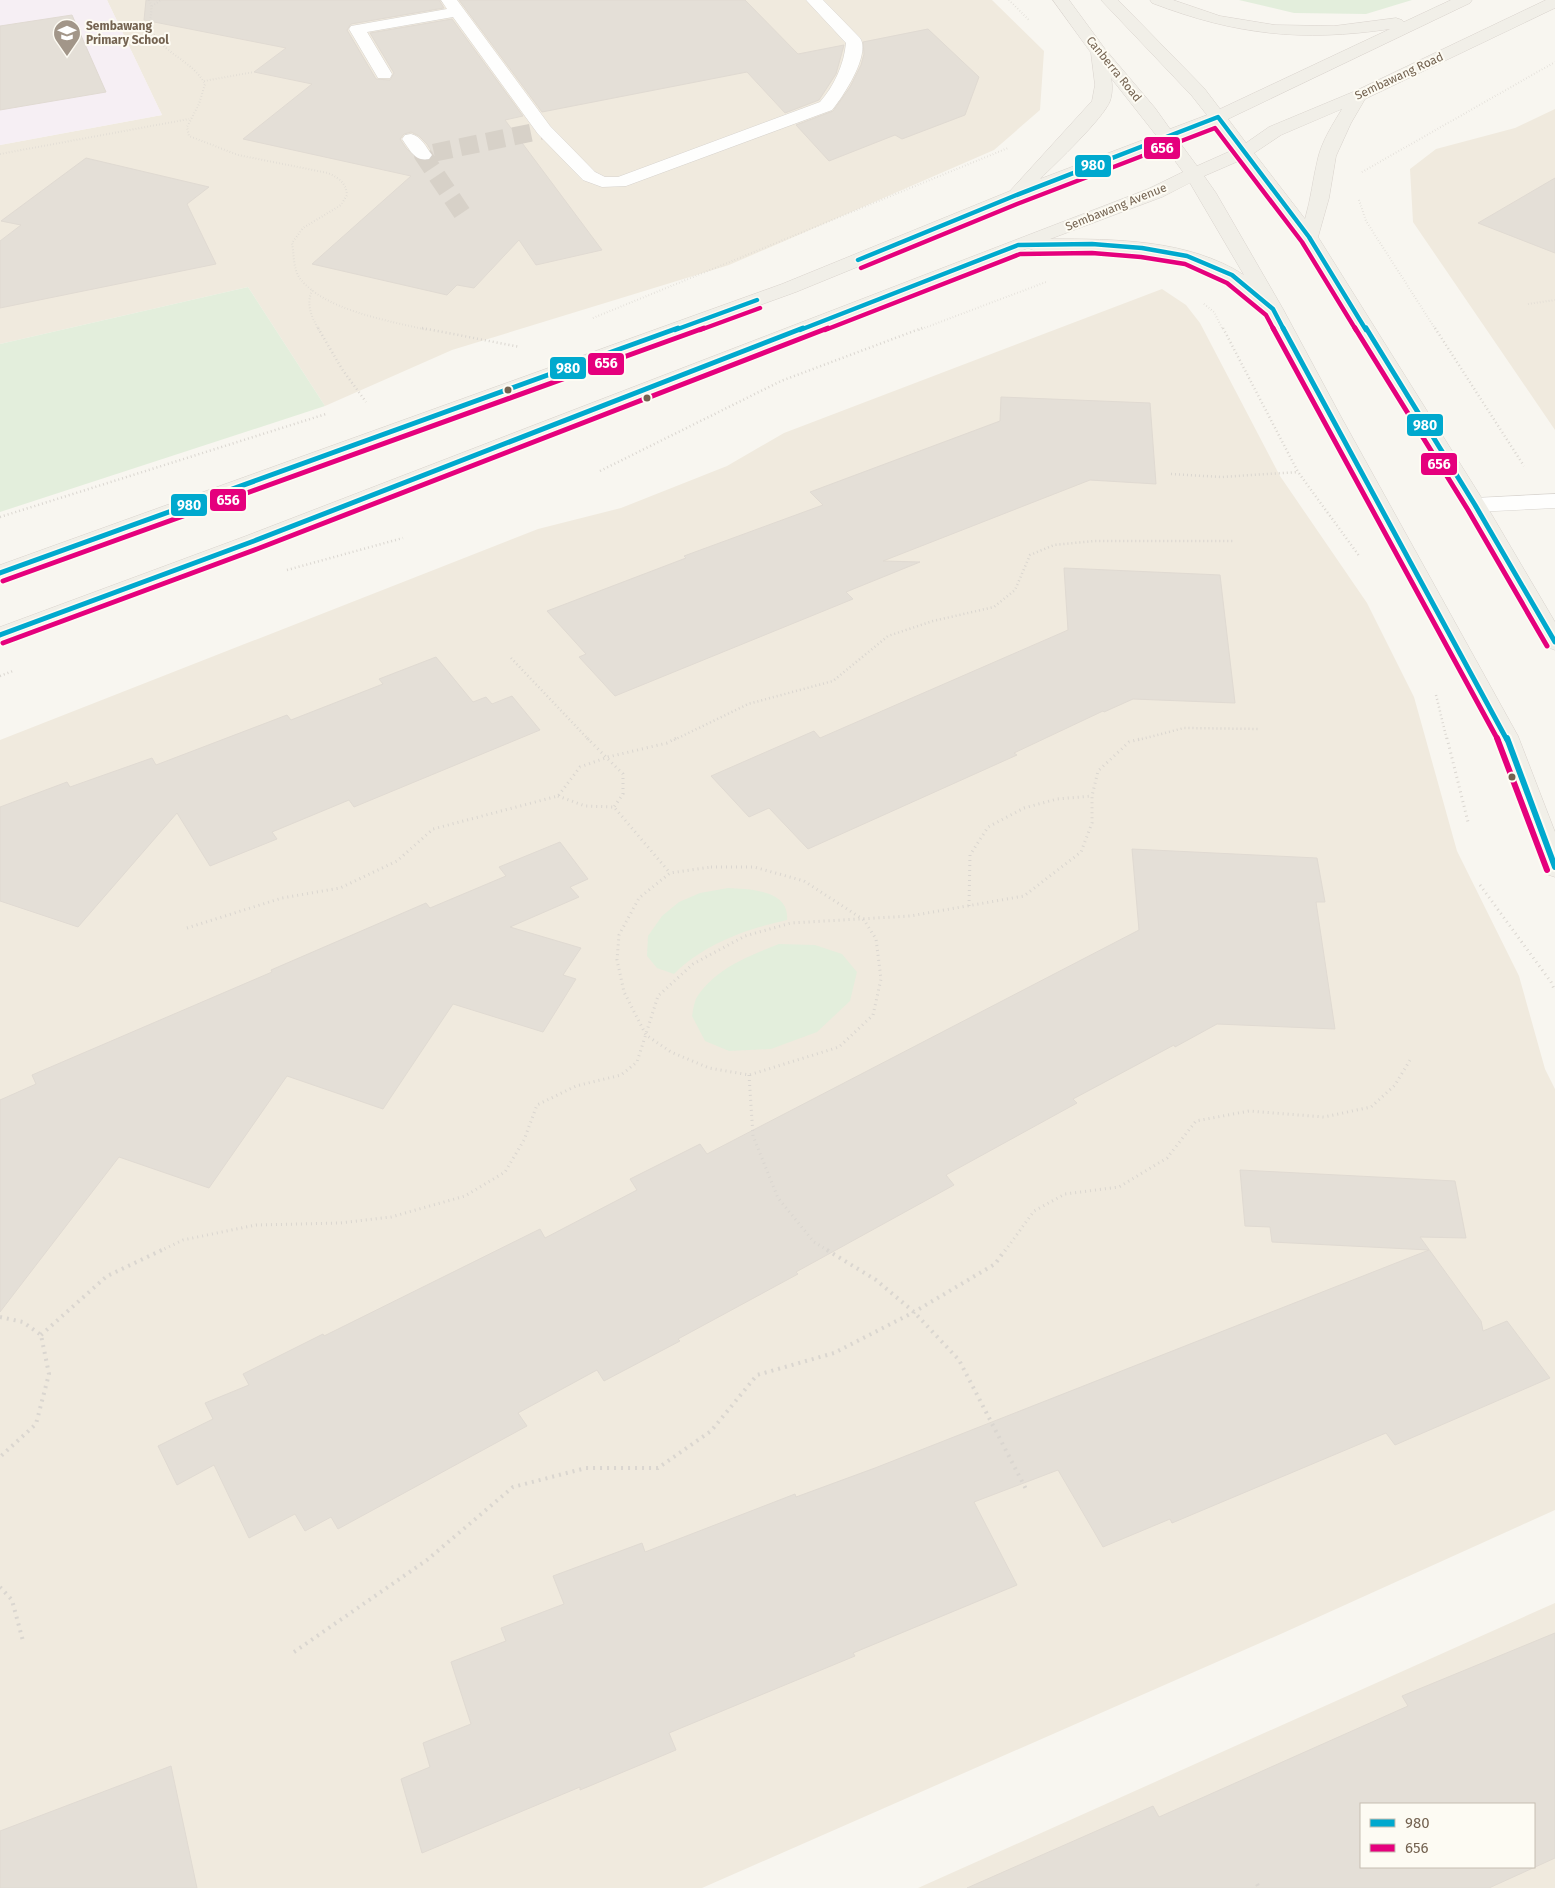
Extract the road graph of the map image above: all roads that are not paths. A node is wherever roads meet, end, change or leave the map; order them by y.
1 (814, 0) edge
2 (1062, 0) edge
3 (1109, 0) edge
4 (1158, 0) edge
5 (1464, 0) edge
6 (1555, 2) edge
7 (453, 6) edge
8 (1427, 18) junction
9 (1099, 53) junction
10 (384, 74) dead end
11 (1359, 96) junction
12 (1218, 117) junction
13 (1166, 138) junction
14 (411, 139) dead end
15 (1244, 152) junction
16 (423, 155) dead end
17 (1194, 174) junction
18 (1014, 196) junction
19 (1309, 237) junction
20 (1018, 245) junction
21 (1273, 309) junction
22 (1551, 501) edge
23 (1475, 505) junction
24 (0, 573) edge
25 (0, 635) edge
26 (1555, 642) edge
27 (1555, 867) edge

1 - 7 street
2 - 9 main road, Canberra Road
3 - 12 main road
4 - 8 main road
5 - 8 main road
6 - 11 main road, Sembawang Road
7 - 10 street
8 - 12 main road
9 - 13 main road, Canberra Road
9 - 18 main road
11 - 15 main road, Sembawang Road
11 - 19 main road
12 - 13 main road
12 - 15 main road
13 - 17 main road
13 - 18 main road
14 - 16 street
15 - 17 main road, Sembawang Road
15 - 19 main road
17 - 20 main road, Sembawang Avenue
17 - 21 main road
18 - 24 main road
19 - 23 main road
20 - 21 main road
20 - 25 main road, Sembawang Avenue
21 - 27 main road
22 - 23 street
23 - 26 main road

